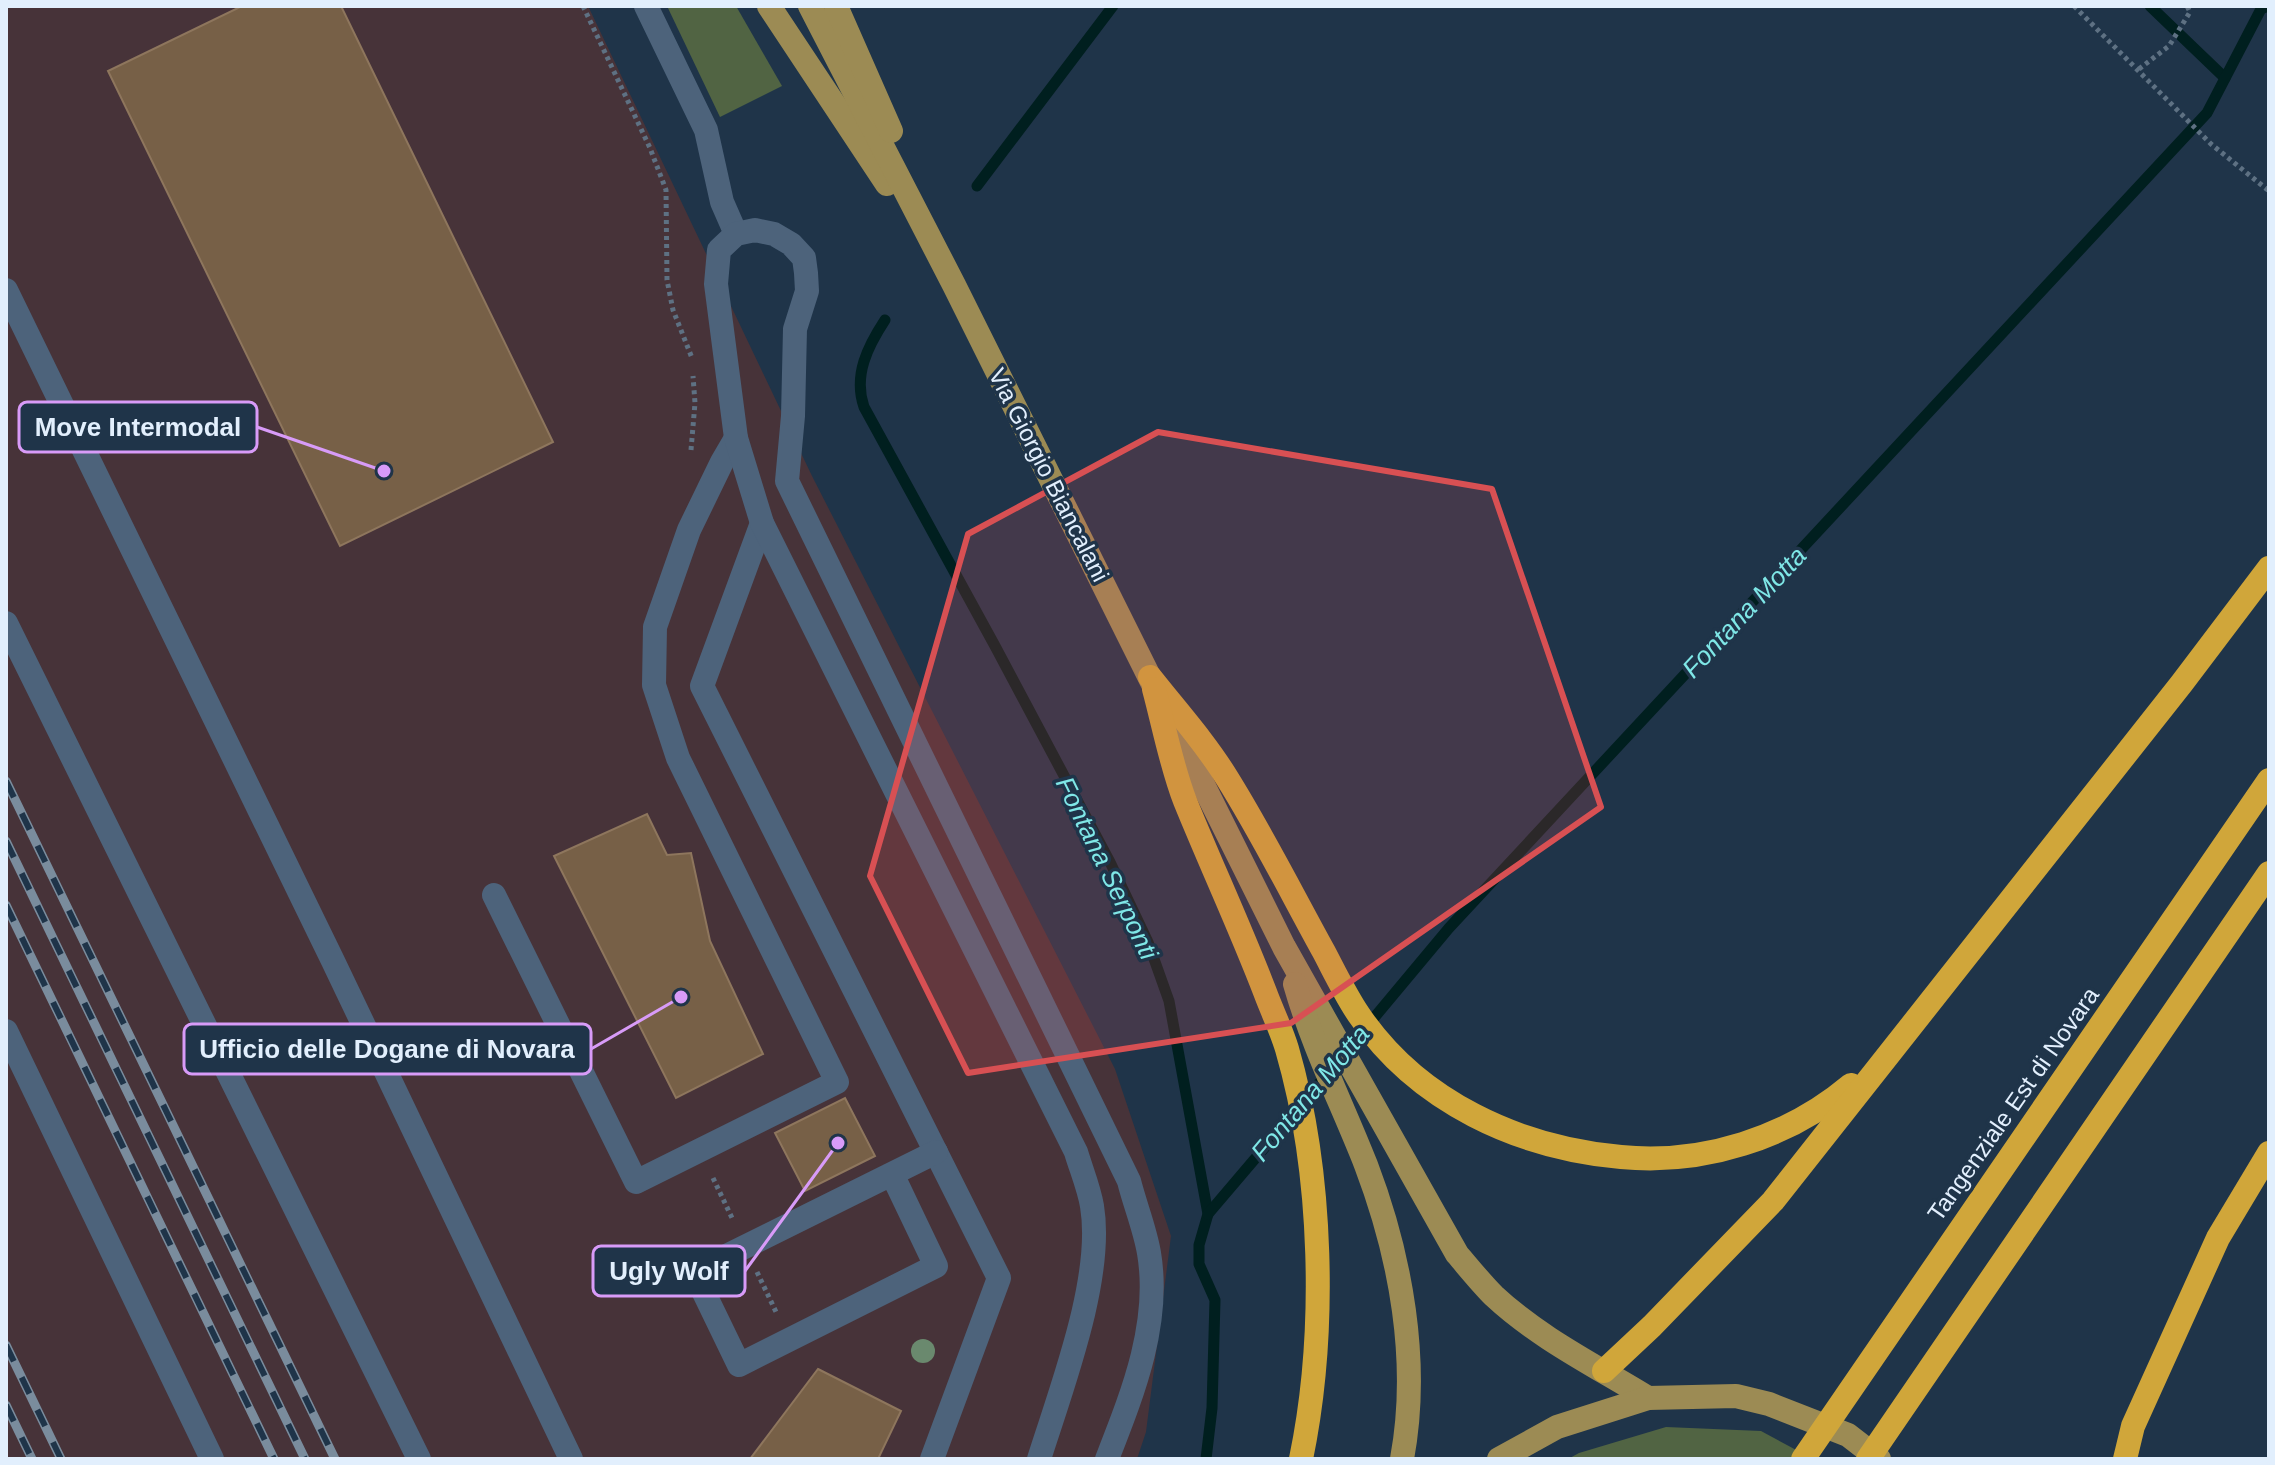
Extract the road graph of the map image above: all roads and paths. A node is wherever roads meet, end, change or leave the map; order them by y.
1 (583, 6) edge
2 (646, 6) edge
3 (769, 6) edge
4 (810, 6) edge
5 (836, 6) edge
6 (2074, 6) edge
7 (2187, 6) edge
8 (2139, 69) junction
9 (2269, 191) edge
10 (736, 234) junction
11 (954, 285) junction
12 (6, 290) edge
13 (692, 360) dead end
14 (693, 374) dead end
15 (736, 438) junction
16 (691, 455) dead end
17 (762, 523) junction
18 (2269, 568) edge
19 (6, 623) edge
20 (1150, 677) junction
21 (2269, 780) edge
22 (2269, 873) edge
23 (494, 895) dead end
24 (1284, 947) junction
25 (6, 1031) edge
26 (1890, 1053) junction
27 (936, 1152) junction
28 (2269, 1153) edge
29 (892, 1174) junction
30 (1604, 1371) junction
31 (1648, 1398) junction
32 (2133, 1426) junction
33 (212, 1459) edge
34 (419, 1459) edge
35 (571, 1459) edge
36 (932, 1459) edge
37 (1039, 1459) edge
38 (1107, 1459) edge
39 (1301, 1459) edge
40 (1402, 1459) edge
41 (1499, 1459) edge
42 (1803, 1459) edge
43 (1868, 1459) edge
44 (1879, 1459) edge
45 (2111, 1459) edge
46 (2125, 1459) edge

1 - 13 path
2 - 10 lane
3 - 11 main road
4 - 11 main road, Via Giorgio Biancalani
5 - 11 main road
6 - 8 path
7 - 8 path
8 - 9 path
10 - 15 lane
10 - 38 lane
11 - 20 main road, Via Giorgio Biancalani
12 - 35 lane
14 - 16 path
15 - 17 lane
15 - 23 lane
17 - 27 lane
17 - 37 lane
18 - 26 highway
19 - 34 lane
20 - 24 main road, Via Giorgio Biancalani
20 - 26 highway
20 - 39 highway
21 - 42 highway, Tangenziale Est di Novara
22 - 43 highway
24 - 30 main road, Via Giorgio Biancalani
24 - 40 main road, Via Giorgio Biancalani
25 - 33 lane
26 - 30 highway
27 - 29 lane
27 - 36 lane
28 - 32 highway
29 - 29 lane
30 - 31 main road, Via Giorgio Biancalani
31 - 41 main road
31 - 44 main road
32 - 45 highway
32 - 46 highway

